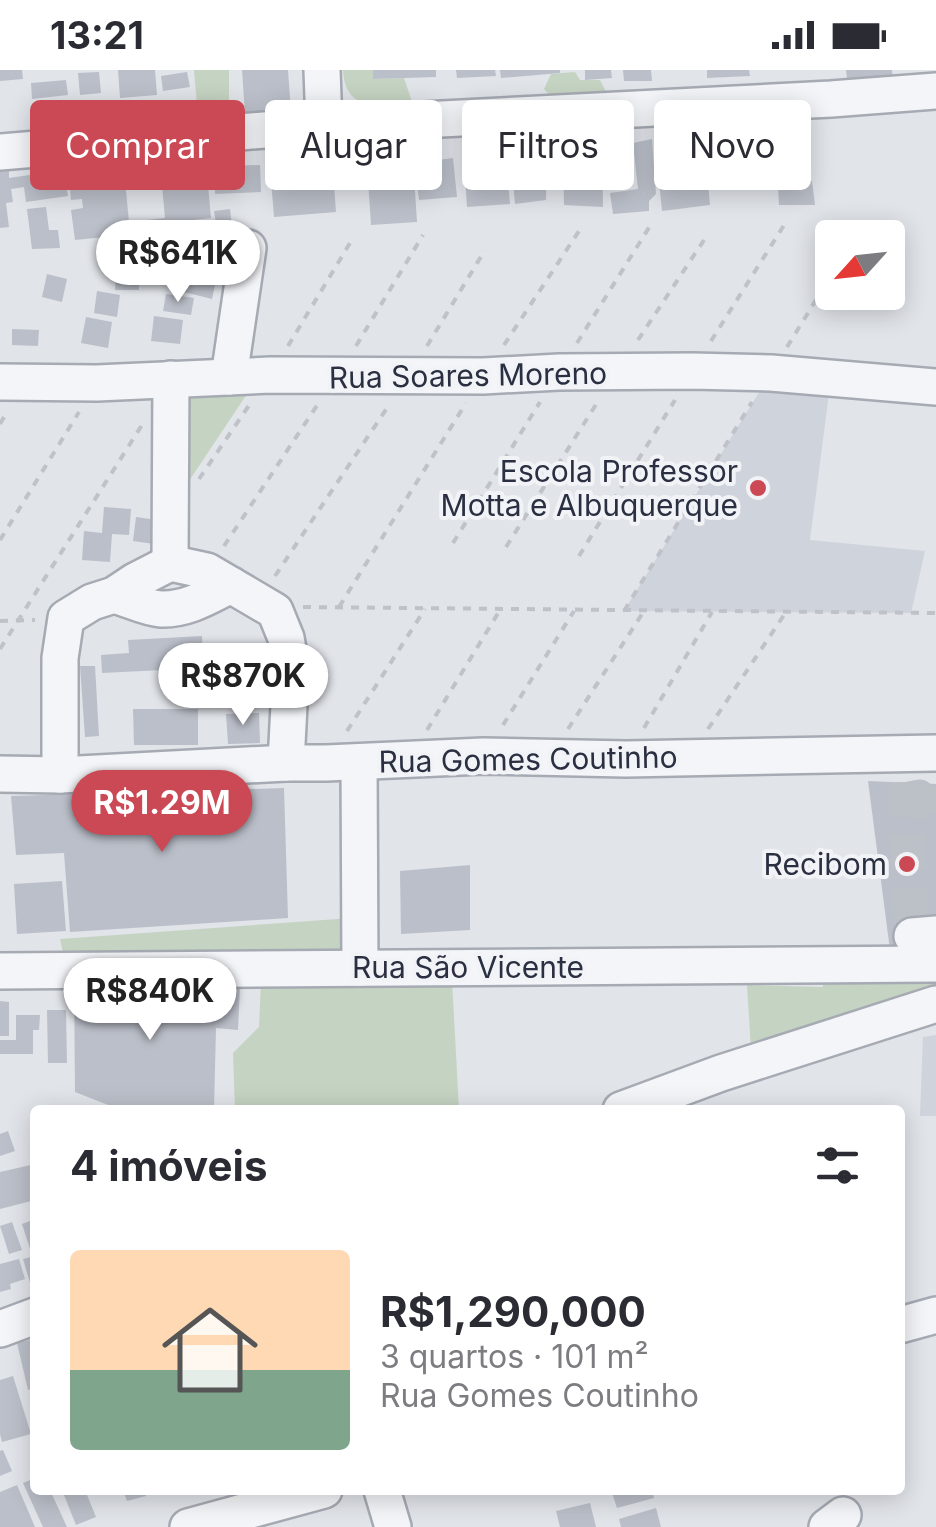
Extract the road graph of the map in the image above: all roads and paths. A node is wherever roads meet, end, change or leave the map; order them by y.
1 (322, 70) edge
2 (936, 91) edge
3 (323, 100) edge
4 (442, 120) edge
5 (265, 131) edge
6 (0, 152) edge
7 (581, 228) dead end
8 (248, 248) dead end
9 (485, 250) dead end
10 (815, 301) edge
11 (771, 372) junction
12 (408, 376) junction
13 (483, 376) junction
14 (229, 377) junction
15 (171, 379) junction
16 (0, 382) edge
17 (97, 384) junction
18 (936, 387) edge
19 (0, 540) edge
20 (170, 562) junction
21 (114, 595) junction
22 (255, 599) junction
23 (339, 608) junction
24 (425, 609) junction
25 (500, 610) junction
26 (574, 610) junction
27 (624, 611) junction
28 (644, 611) junction
29 (712, 612) junction
30 (786, 612) junction
31 (936, 612) edge
32 (66, 618) junction
33 (0, 621) edge
34 (18, 621) junction
35 (0, 649) edge
36 (483, 756) junction
37 (689, 757) junction
38 (410, 758) junction
39 (549, 758) junction
40 (626, 760) junction
41 (286, 762) junction
42 (343, 762) junction
43 (914, 763) tunnel mouth
44 (0, 774) edge
45 (60, 775) junction
46 (922, 949) edge
47 (360, 968) junction
48 (0, 971) edge
49 (936, 1004) edge
50 (635, 1105) edge
51 (936, 1315) edge
52 (30, 1318) edge
53 (905, 1324) edge
54 (0, 1329) edge
55 (306, 1495) edge
56 (383, 1495) edge
57 (188, 1527) edge
58 (393, 1527) edge

1 - 3 street
2 - 4 street
5 - 6 street
7 - 13 path
8 - 14 street
9 - 12 path
10 - 11 path
11 - 13 street, Rua Soares Moreno
11 - 18 street, Rua Soares Moreno
11 - 27 path
12 - 13 street, Rua Soares Moreno
12 - 14 street, Rua Soares Moreno
12 - 22 path
13 - 23 path
14 - 15 street, Rua Soares Moreno
15 - 17 street, Rua Soares Moreno
15 - 20 street
15 - 34 path
16 - 17 street, Rua Soares Moreno
17 - 19 path
20 - 21 street
20 - 22 street
21 - 22 street
21 - 32 street
22 - 23 path
22 - 41 street
23 - 24 path
24 - 25 path
24 - 42 path
25 - 26 path
25 - 38 path
26 - 27 path
26 - 36 path
27 - 28 path
28 - 29 path
28 - 39 path
29 - 30 path
29 - 40 path
30 - 31 path
30 - 37 path
32 - 34 path
32 - 45 street
33 - 34 path
34 - 35 path
36 - 38 street, Rua Gomes Coutinho
36 - 39 street, Rua Gomes Coutinho
37 - 40 street, Rua Gomes Coutinho
37 - 43 street, Rua Gomes Coutinho
38 - 42 street, Rua Gomes Coutinho
39 - 40 street, Rua Gomes Coutinho
41 - 42 street, Rua Gomes Coutinho
41 - 45 street, Rua Gomes Coutinho
42 - 47 street
44 - 45 street, Rua Gomes Coutinho
46 - 47 street, Rua São Vicente
47 - 48 street, Rua São Vicente
49 - 50 street
51 - 53 street
52 - 54 street
55 - 57 street
56 - 58 street

